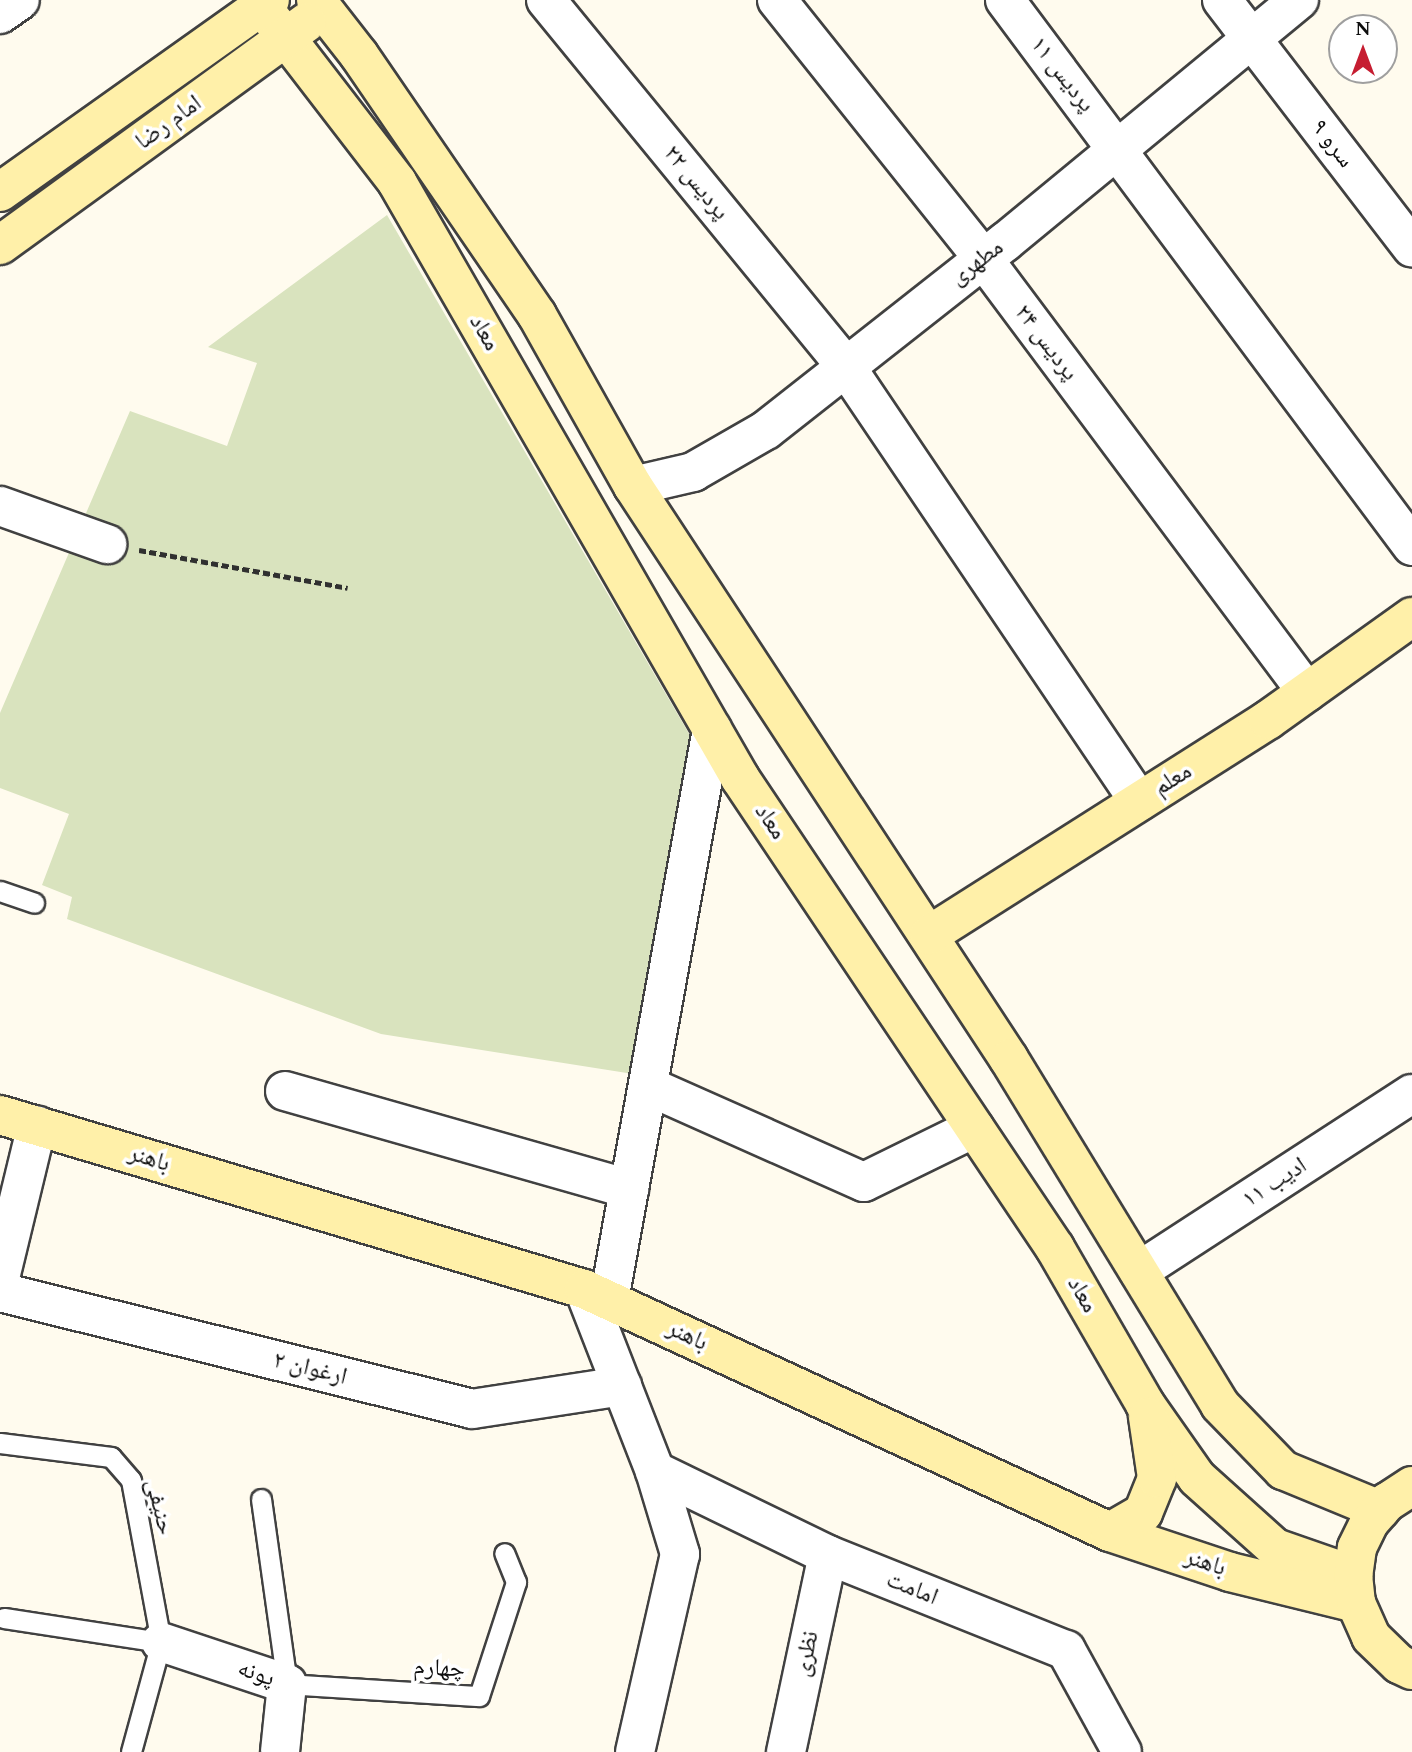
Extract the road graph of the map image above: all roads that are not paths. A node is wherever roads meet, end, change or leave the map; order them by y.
1 (20, 0) edge
2 (546, 0) edge
3 (777, 0) edge
4 (1004, 0) edge
5 (1222, 0) edge
6 (1300, 0) edge
7 (263, 2) edge
8 (326, 3) edge
9 (0, 14) edge
10 (287, 37) junction
11 (1252, 40) junction
12 (1120, 149) junction
13 (0, 192) edge
14 (0, 245) edge
15 (1412, 248) edge
16 (982, 257) junction
17 (846, 367) junction
18 (633, 486) junction
19 (0, 506) edge
20 (107, 544) road end
21 (1412, 546) edge
22 (1408, 629) edge
23 (1307, 692) junction
24 (712, 729) junction
25 (1139, 801) junction
26 (0, 891) edge
27 (34, 903) dead end
28 (929, 934) junction
29 (648, 1086) junction
30 (285, 1091) dead end
31 (1412, 1094) edge
32 (0, 1115) edge
33 (37, 1125) junction
34 (974, 1128) junction
35 (629, 1189) junction
36 (1139, 1272) junction
37 (0, 1278) edge
38 (0, 1292) edge
39 (597, 1295) junction
40 (622, 1386) junction
41 (1145, 1404) junction
42 (0, 1443) edge
43 (655, 1471) junction
44 (1412, 1486) edge
45 (261, 1499) dead end
46 (1380, 1510) junction
47 (1110, 1532) junction
48 (504, 1553) dead end
49 (828, 1555) junction
50 (1354, 1589) junction
51 (4, 1618) dead end
52 (161, 1642) junction
53 (1408, 1675) edge
54 (287, 1684) junction
55 (131, 1752) edge
56 (280, 1752) edge
57 (635, 1752) edge
58 (786, 1752) edge
59 (1122, 1752) edge

1 - 9 street
2 - 17 street, پردیس ۲۲
3 - 16 street, پردیس ۲۴
4 - 12 street, پردیس ۱۱
5 - 11 street, سرو ۹
6 - 11 street, مطهری
7 - 10 main road, معاد
7 - 13 main road, امام رضا
8 - 10 main road, امام رضا
8 - 18 main road
10 - 14 main road, امام رضا
10 - 24 main road, معاد
11 - 12 street, مطهری
11 - 15 street, سرو ۹
12 - 16 street, مطهری
12 - 21 street, پردیس ۱۱
16 - 17 street, مطهری
16 - 23 street, پردیس ۲۴
17 - 18 street, مطهری
17 - 25 street, پردیس ۲۲
18 - 28 main road
19 - 20 street
22 - 23 main road, معلم
23 - 25 main road, معلم
24 - 29 street
24 - 34 main road, معاد
25 - 28 main road, معلم
26 - 27 lane
28 - 36 main road
29 - 34 street
29 - 35 street
30 - 35 street
31 - 36 street, ادیب ۱۱
32 - 33 main road, باهنر
33 - 37 street
33 - 39 main road, باهنر
34 - 41 main road, معاد
35 - 39 street
36 - 46 main road
38 - 40 street, ارغوان ۲
39 - 40 street
39 - 47 main road, باهنر
40 - 43 street
41 - 47 main road
41 - 50 main road, معاد
42 - 52 lane, حنیفی
43 - 49 street, امامت
43 - 57 street
44 - 46 main road
45 - 54 lane
46 - 50 main road
47 - 50 main road, باهنر
48 - 54 lane, چهارم
49 - 58 street, نظری
49 - 59 street, امامت
50 - 53 main road
51 - 52 lane
52 - 54 street, پونه
52 - 55 lane
54 - 56 street, پونه

